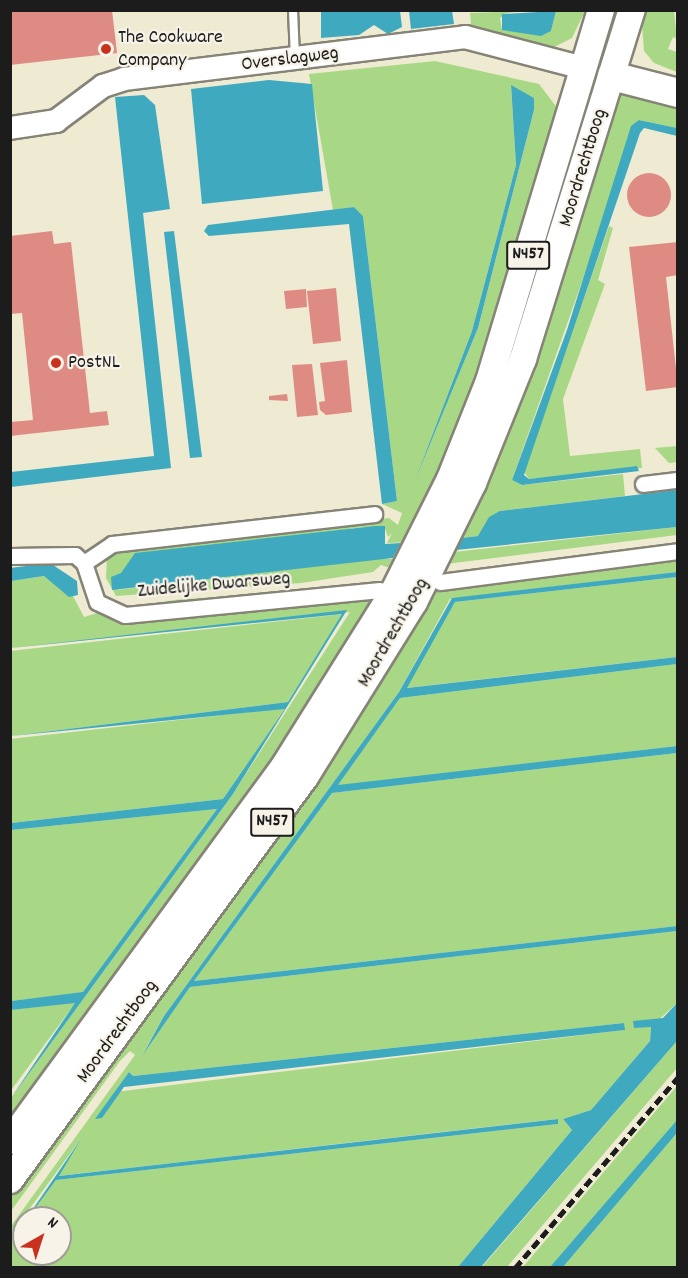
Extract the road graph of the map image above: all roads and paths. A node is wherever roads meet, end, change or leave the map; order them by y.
1 (293, 10) edge
2 (601, 10) edge
3 (632, 10) edge
4 (296, 59) junction
5 (581, 75) junction
6 (612, 76) junction
7 (678, 93) edge
8 (10, 128) edge
9 (678, 480) edge
10 (643, 484) dead end
11 (374, 514) dead end
12 (678, 551) edge
13 (10, 556) edge
14 (84, 563) junction
15 (440, 582) dead end
16 (380, 590) dead end
17 (10, 1142) edge
18 (10, 1179) edge

1 - 4 lane
2 - 5 main road, Moordrechtboog / N457
3 - 6 main road, Moordrechtboog / N457
4 - 5 street, Overslagweg
4 - 8 street, Overslagweg
5 - 6 main road, Overslagweg
5 - 17 main road, Moordrechtboog / N457
6 - 7 highway
6 - 18 main road, Moordrechtboog / N457
9 - 10 street
11 - 14 street
12 - 15 street
13 - 14 street
14 - 16 street, Zuidelijke Dwarsweg

